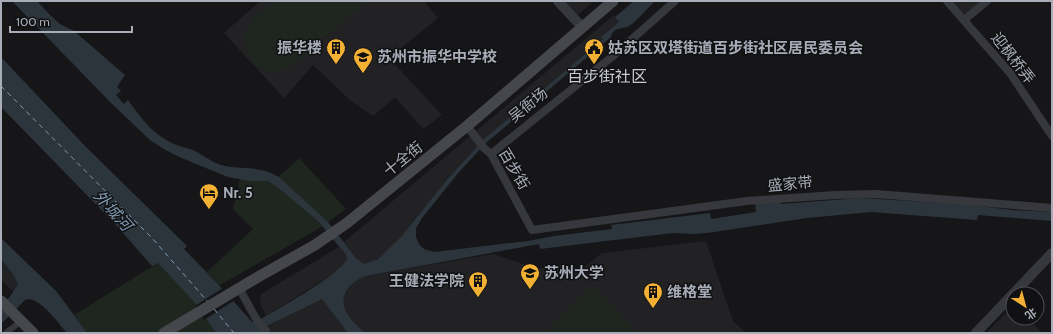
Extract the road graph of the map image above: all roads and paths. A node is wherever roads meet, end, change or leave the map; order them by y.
1 (558, 1) edge
2 (613, 1) edge
3 (675, 1) edge
4 (947, 1) edge
5 (987, 1) edge
6 (964, 20) junction
7 (582, 27) junction
8 (467, 126) junction
9 (1052, 136) edge
10 (491, 154) junction
11 (1052, 208) edge
12 (532, 230) joint
13 (1052, 253) edge
14 (1021, 286) edge
15 (237, 290) junction
16 (1, 301) edge
17 (1005, 302) edge
18 (19, 318) junction
19 (266, 331) dead end
20 (6, 333) edge
21 (33, 333) edge
22 (164, 333) edge
23 (976, 333) edge

1 - 7 street
2 - 7 main road, 十全街
3 - 10 street, 吴衙场
4 - 6 street, 迎枫桥弄
5 - 6 street
6 - 9 street, 迎枫桥弄
7 - 8 main road, 十全街
8 - 10 street, 百步街
8 - 15 main road, 十全街
10 - 12 street, 百步街
11 - 12 street, 盛家带
13 - 14 street
15 - 19 street
15 - 22 main road, 十全街
16 - 18 main road
17 - 23 street
18 - 20 street
18 - 21 main road

